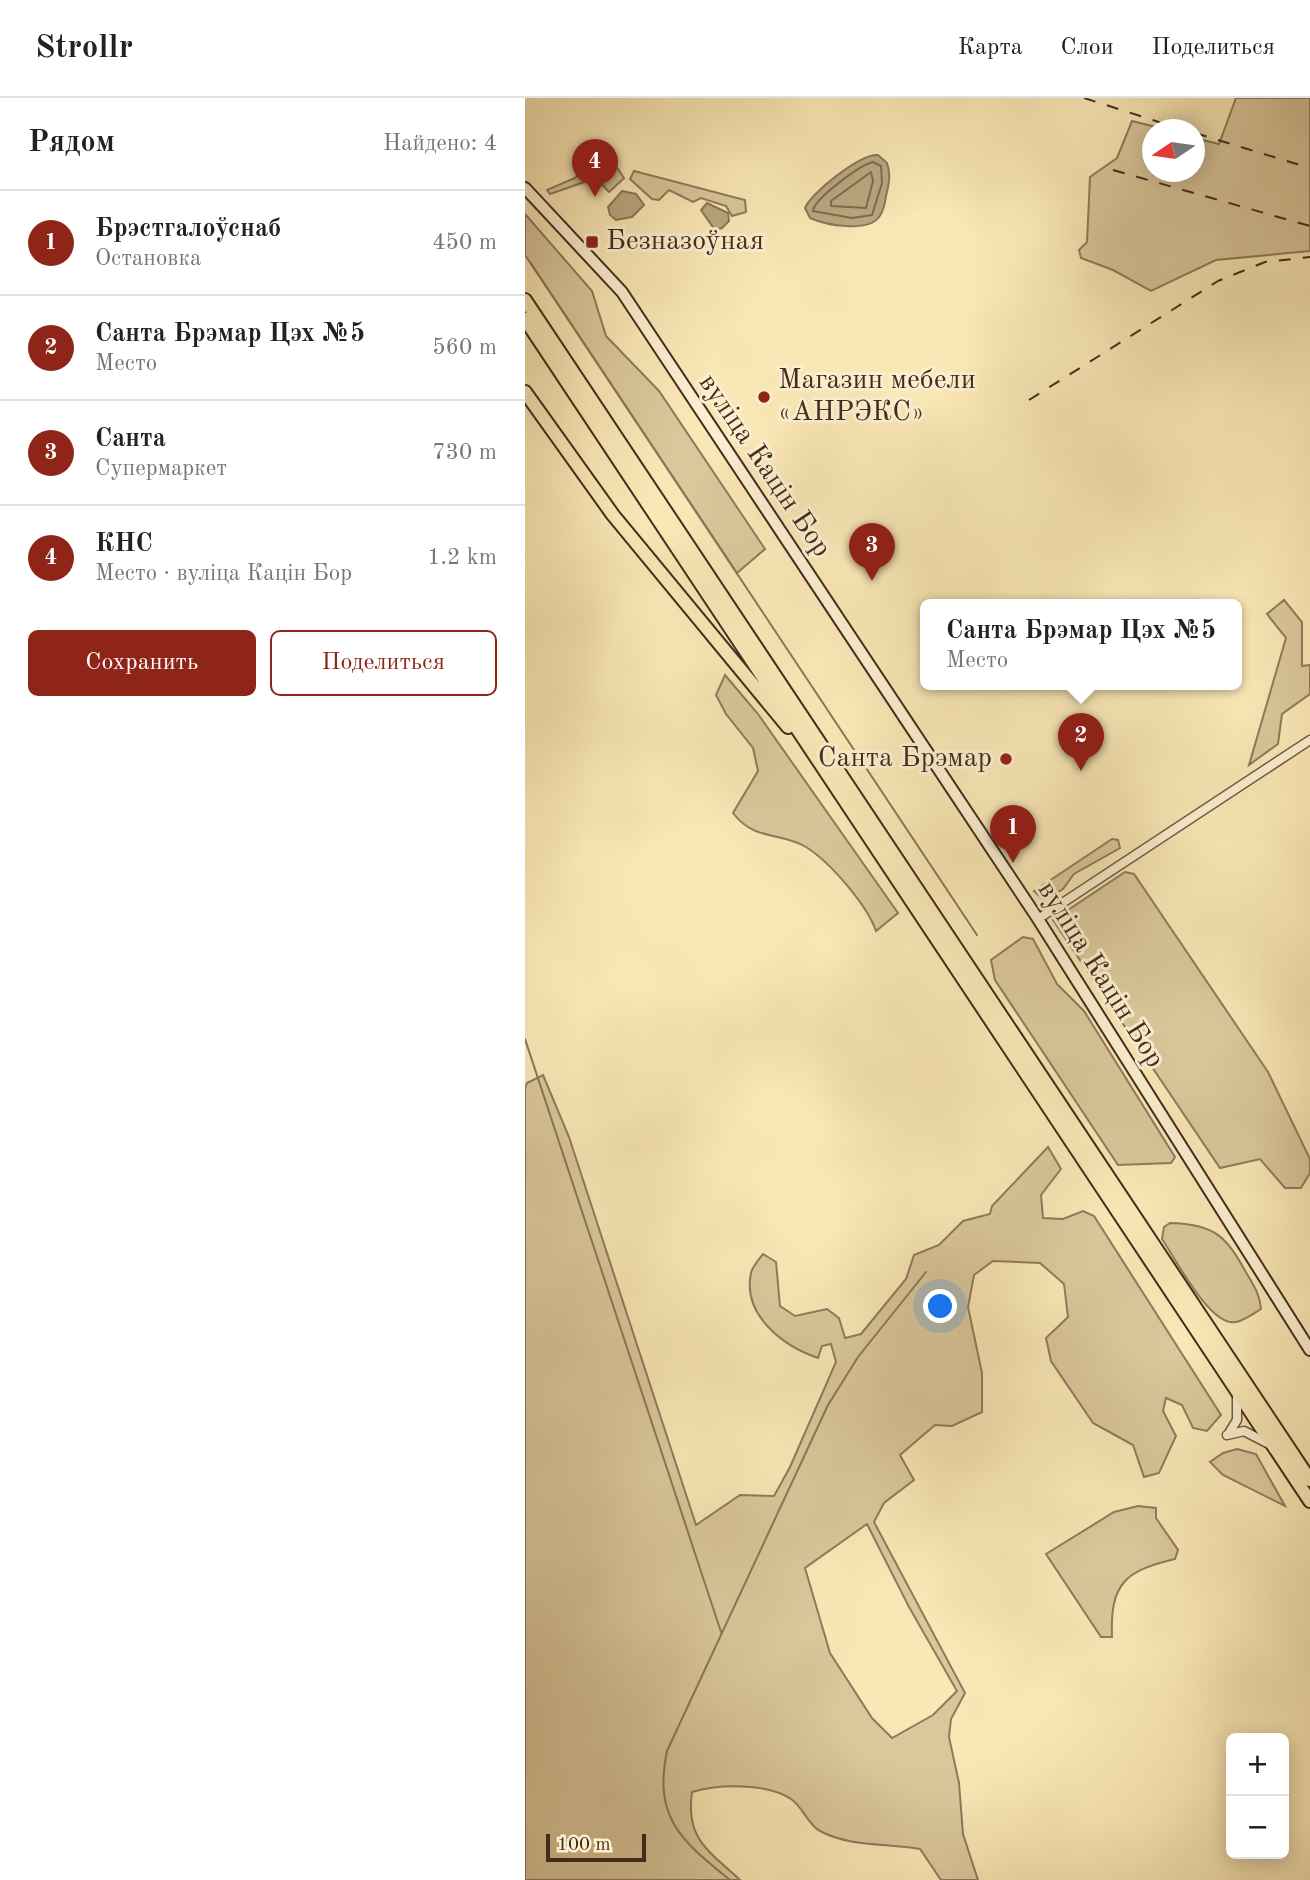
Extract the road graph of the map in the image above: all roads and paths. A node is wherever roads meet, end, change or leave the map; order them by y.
1 (525, 188) edge
2 (525, 300) edge
3 (525, 319) edge
4 (525, 392) edge
5 (1310, 740) edge
6 (838, 790) junction
7 (1038, 919) junction
8 (1310, 1350) edge
9 (1234, 1387) junction
10 (1275, 1449) junction
11 (1310, 1480) edge
12 (1310, 1501) edge

1 - 7 main road, вуліца Кацін Бор
2 - 11 highway
3 - 6 highway
4 - 6 highway
5 - 7 street
6 - 9 highway
7 - 8 main road, вуліца Кацін Бор
9 - 10 highway
9 - 10 street
10 - 12 highway

